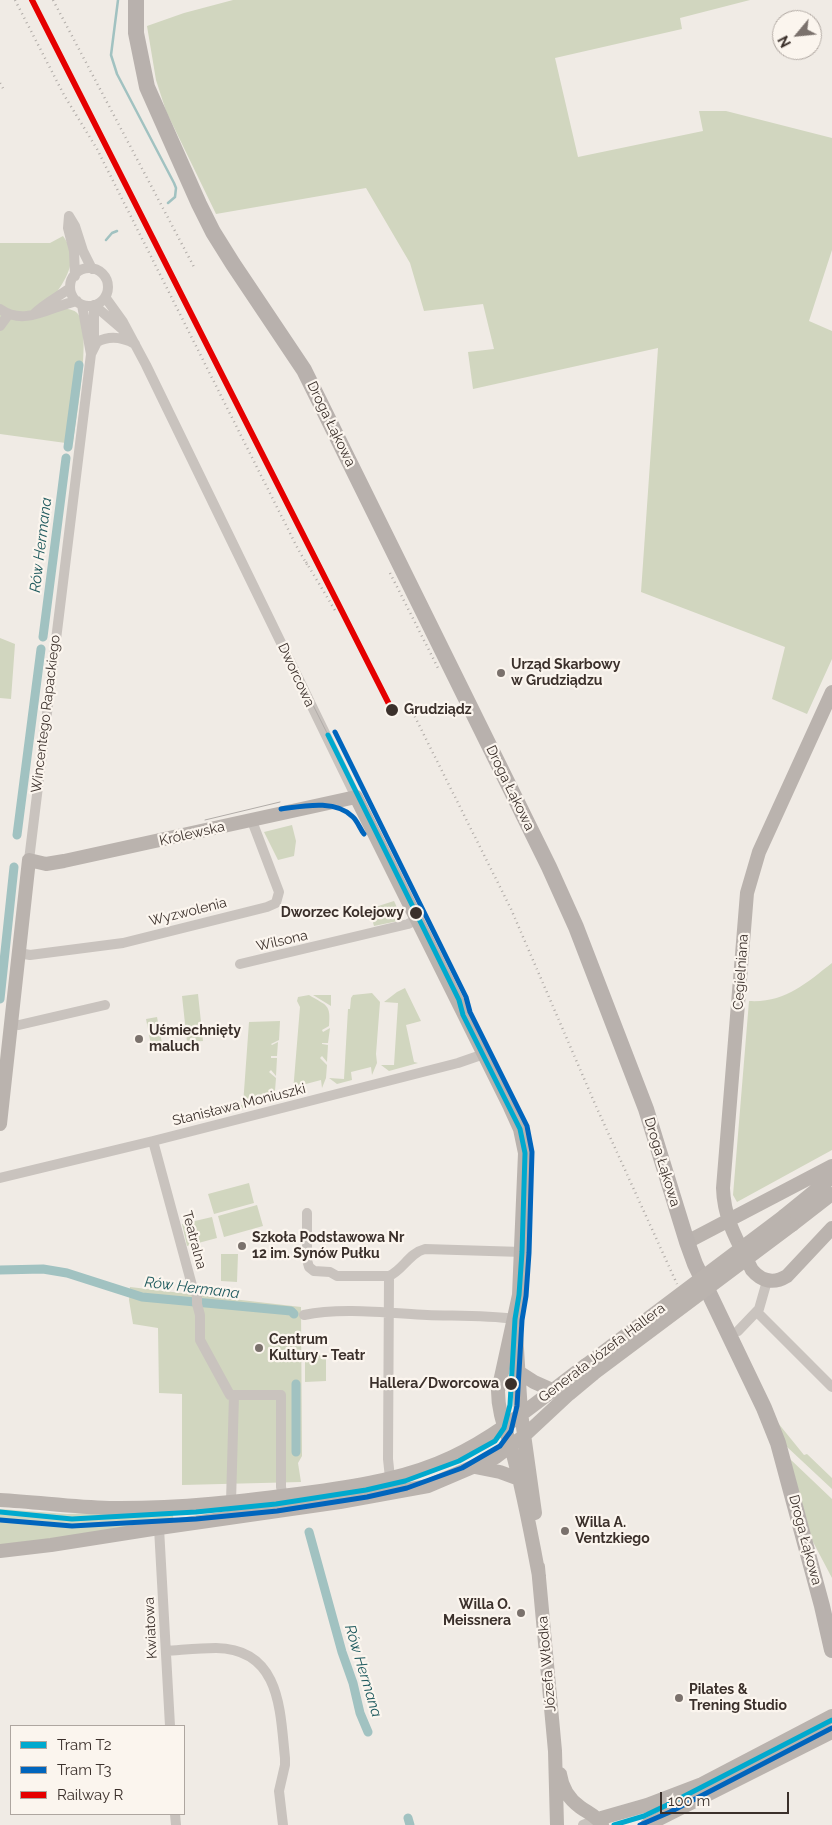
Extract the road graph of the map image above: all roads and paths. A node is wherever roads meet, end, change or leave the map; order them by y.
1 (136, 0) edge
2 (92, 269) junction
3 (74, 276) junction
4 (70, 288) junction
5 (105, 297) junction
6 (79, 303) junction
7 (94, 306) junction
8 (4, 312) edge
9 (34, 314) junction
10 (0, 326) edge
11 (132, 340) junction
12 (92, 350) junction
13 (832, 692) edge
14 (356, 797) junction
15 (252, 821) junction
16 (29, 860) junction
17 (416, 920) junction
18 (19, 953) junction
19 (240, 964) dead end
20 (105, 1005) dead end
21 (11, 1024) junction
22 (484, 1054) junction
23 (0, 1124) edge
24 (153, 1141) junction
25 (832, 1166) edge
26 (832, 1177) edge
27 (0, 1178) edge
28 (832, 1194) edge
29 (307, 1213) dead end
30 (788, 1220) junction
31 (728, 1221) junction
32 (832, 1228) edge
33 (686, 1242) junction
34 (522, 1252) junction
35 (389, 1276) junction
36 (767, 1281) junction
37 (388, 1312) junction
38 (757, 1312) junction
39 (304, 1314) dead end
40 (515, 1319) junction
41 (738, 1331) dead end
42 (589, 1370) junction
43 (520, 1373) junction
44 (832, 1387) edge
45 (552, 1390) junction
46 (234, 1395) junction
47 (522, 1413) junction
48 (504, 1426) junction
49 (525, 1436) junction
50 (511, 1447) junction
51 (475, 1467) junction
52 (390, 1478) junction
53 (519, 1479) junction
54 (283, 1496) junction
55 (0, 1500) edge
56 (231, 1502) junction
57 (159, 1528) junction
58 (1, 1551) edge
59 (539, 1576) junction
60 (822, 1606) junction
61 (832, 1632) edge
62 (832, 1650) edge
63 (166, 1651) junction
64 (832, 1716) edge
65 (170, 1725) edge
66 (831, 1733) edge
67 (555, 1751) junction
68 (600, 1822) edge
69 (283, 1825) edge
70 (557, 1825) edge
71 (583, 1825) edge
72 (648, 1825) edge

1 - 33 main road, Droga Łąkowa
2 - 3 street
2 - 3 street
2 - 5 street
3 - 4 street
4 - 6 street
4 - 9 street
5 - 7 street
5 - 11 street, Dworcowa
6 - 7 street
6 - 9 street
6 - 12 street, Wincentego Rapackiego
7 - 11 street, Dworcowa
7 - 12 street, Wincentego Rapackiego
8 - 9 street
8 - 10 street
11 - 12 street
11 - 14 street, Dworcowa
12 - 16 street, Wincentego Rapackiego
13 - 31 main road, Cegielniana
14 - 15 main road, Królewska
14 - 17 main road, Dworcowa
15 - 16 main road, Królewska
15 - 18 street, Wyzwolenia
16 - 18 main road, Wincentego Rapackiego
17 - 19 street, Wilsona
17 - 22 main road, Dworcowa
18 - 21 main road, Wincentego Rapackiego
20 - 21 street
21 - 23 main road, Wincentego Rapackiego
22 - 24 street, Stanisława Moniuszki
22 - 34 main road, Dworcowa
24 - 27 street, Stanisława Moniuszki
24 - 46 street, Teatralna
25 - 31 main road
26 - 30 main road, Generała Józefa Hallera
28 - 30 main road, Generała Józefa Hallera
29 - 35 street
30 - 42 main road, Generała Józefa Hallera, bridge
31 - 33 main road
31 - 36 main road, Cegielniana
32 - 36 main road
33 - 60 main road, Droga Łąkowa
34 - 35 street
34 - 40 main road, Dworcowa
35 - 37 street
36 - 38 street
37 - 39 street
37 - 40 street
37 - 52 street
38 - 41 street
38 - 44 street
40 - 43 main road
40 - 48 main road
42 - 45 main road, Generała Józefa Hallera
42 - 49 main road, Generała Józefa Hallera
43 - 45 main road
43 - 47 main road
45 - 47 main road, Generała Józefa Hallera
46 - 54 street
46 - 56 street
47 - 48 main road, Generała Józefa Hallera
47 - 49 main road, Józefa Włodka
48 - 50 main road, Józefa Włodka
48 - 52 main road, Generała Józefa Hallera
49 - 50 main road, Generała Józefa Hallera
49 - 59 main road, Józefa Włodka
50 - 51 main road, Generała Józefa Hallera
50 - 53 main road, Józefa Włodka
51 - 53 main road
51 - 57 main road, Generała Józefa Hallera
52 - 54 main road, Generała Józefa Hallera
53 - 59 main road, Józefa Włodka
54 - 56 main road, Generała Józefa Hallera
55 - 56 main road, Generała Józefa Hallera
57 - 58 main road, Generała Józefa Hallera
57 - 63 street, Kwiatowa
59 - 67 main road, Józefa Włodka
60 - 61 main road, Droga Łąkowa
60 - 62 main road, Droga Łąkowa
63 - 65 street, Kwiatowa
63 - 69 street
64 - 68 main road
66 - 72 main road
67 - 68 main road, Józefa Włodka
67 - 70 main road, Józefa Włodka
68 - 71 street

